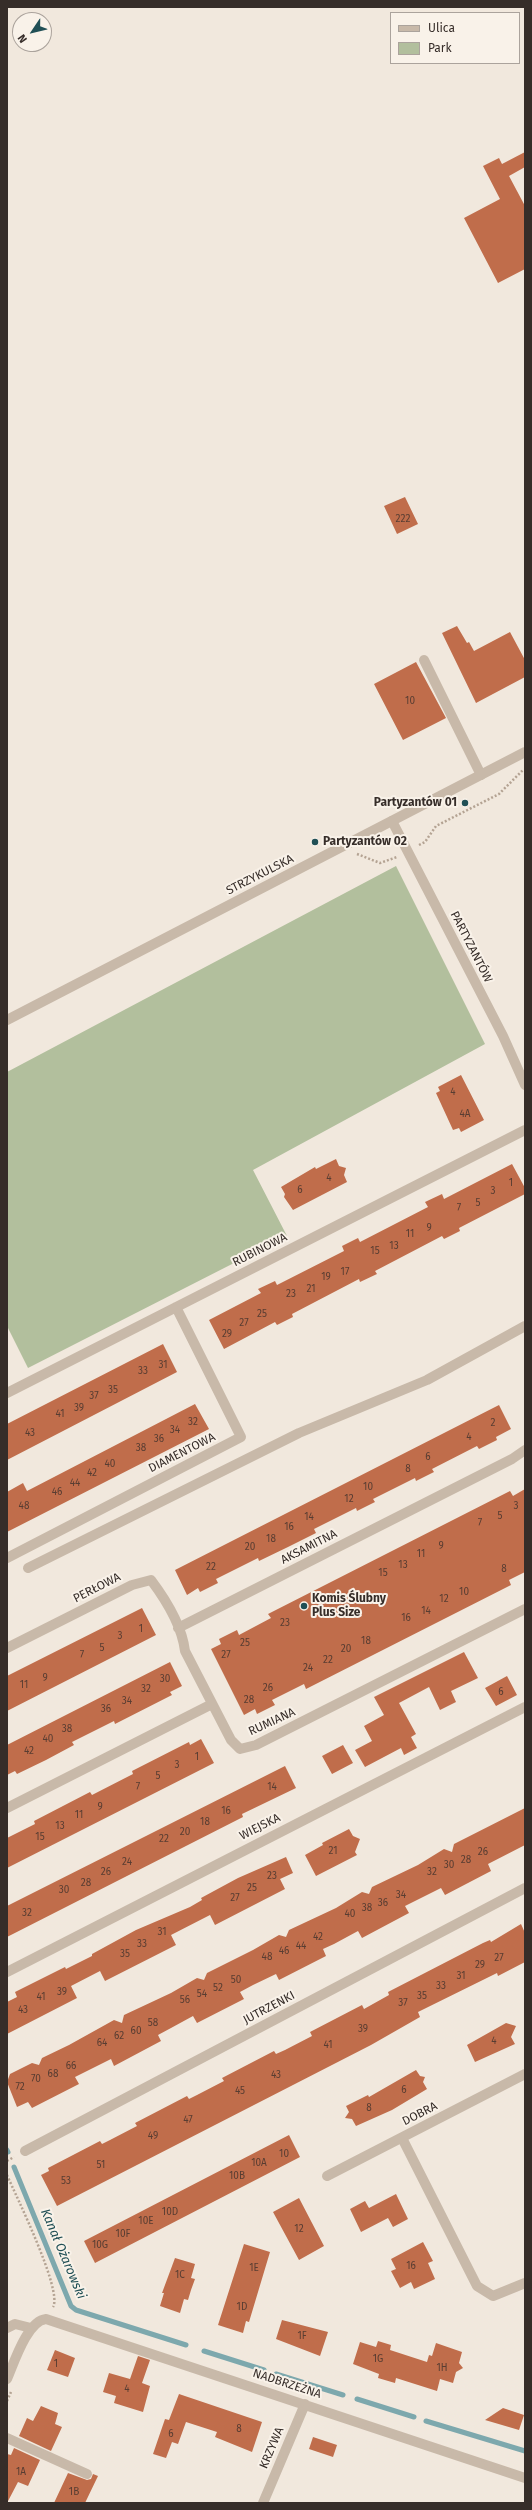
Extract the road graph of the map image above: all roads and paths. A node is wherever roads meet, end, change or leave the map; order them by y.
1 (424, 660) dead end
2 (525, 752) edge
3 (521, 771) dead end
4 (481, 775) junction
5 (392, 822) junction
6 (414, 848) dead end
7 (356, 854) dead end
8 (400, 855) dead end
9 (7, 1020) edge
10 (525, 1085) edge
11 (525, 1130) edge
12 (176, 1307) junction
13 (525, 1326) edge
14 (7, 1393) edge
15 (525, 1450) edge
16 (7, 1558) edge
17 (28, 1568) dead end
18 (525, 1609) edge
19 (178, 1628) junction
20 (7, 1648) edge
21 (212, 1704) junction
22 (525, 1707) edge
23 (7, 1808) edge
24 (525, 1888) edge
25 (7, 1972) edge
26 (525, 2074) edge
27 (402, 2138) junction
28 (25, 2151) dead end
29 (7, 2175) edge
30 (327, 2176) dead end
31 (525, 2283) edge
32 (43, 2320) junction
33 (7, 2328) edge
34 (31, 2328) junction
35 (7, 2379) edge
36 (305, 2404) junction
37 (7, 2438) edge
38 (87, 2474) dead end
39 (525, 2478) edge
40 (263, 2503) edge

1 - 4 street
2 - 4 street, STRZYKULSKA
3 - 6 path
4 - 5 street, STRZYKULSKA
5 - 9 street, STRZYKULSKA
5 - 10 street, PARTYZANTÓW
7 - 8 path
11 - 12 street, RUBINOWA
12 - 14 street, RUBINOWA
12 - 16 street, DIAMENTOWA
13 - 17 street
15 - 19 street, AKSAMITNA
18 - 21 street, RUMIANA
19 - 20 street, PERŁOWA
19 - 21 street
21 - 23 street
22 - 25 street, WIEJSKA
24 - 28 street, JUTRZENKI
26 - 27 street, DOBRA
27 - 30 street, DOBRA
27 - 31 street
29 - 32 path
32 - 34 street
32 - 36 street, NADBRZEŻNA
33 - 34 street
34 - 35 street
36 - 39 street, NADBRZEŻNA
36 - 40 street, KRZYWA
37 - 38 street

